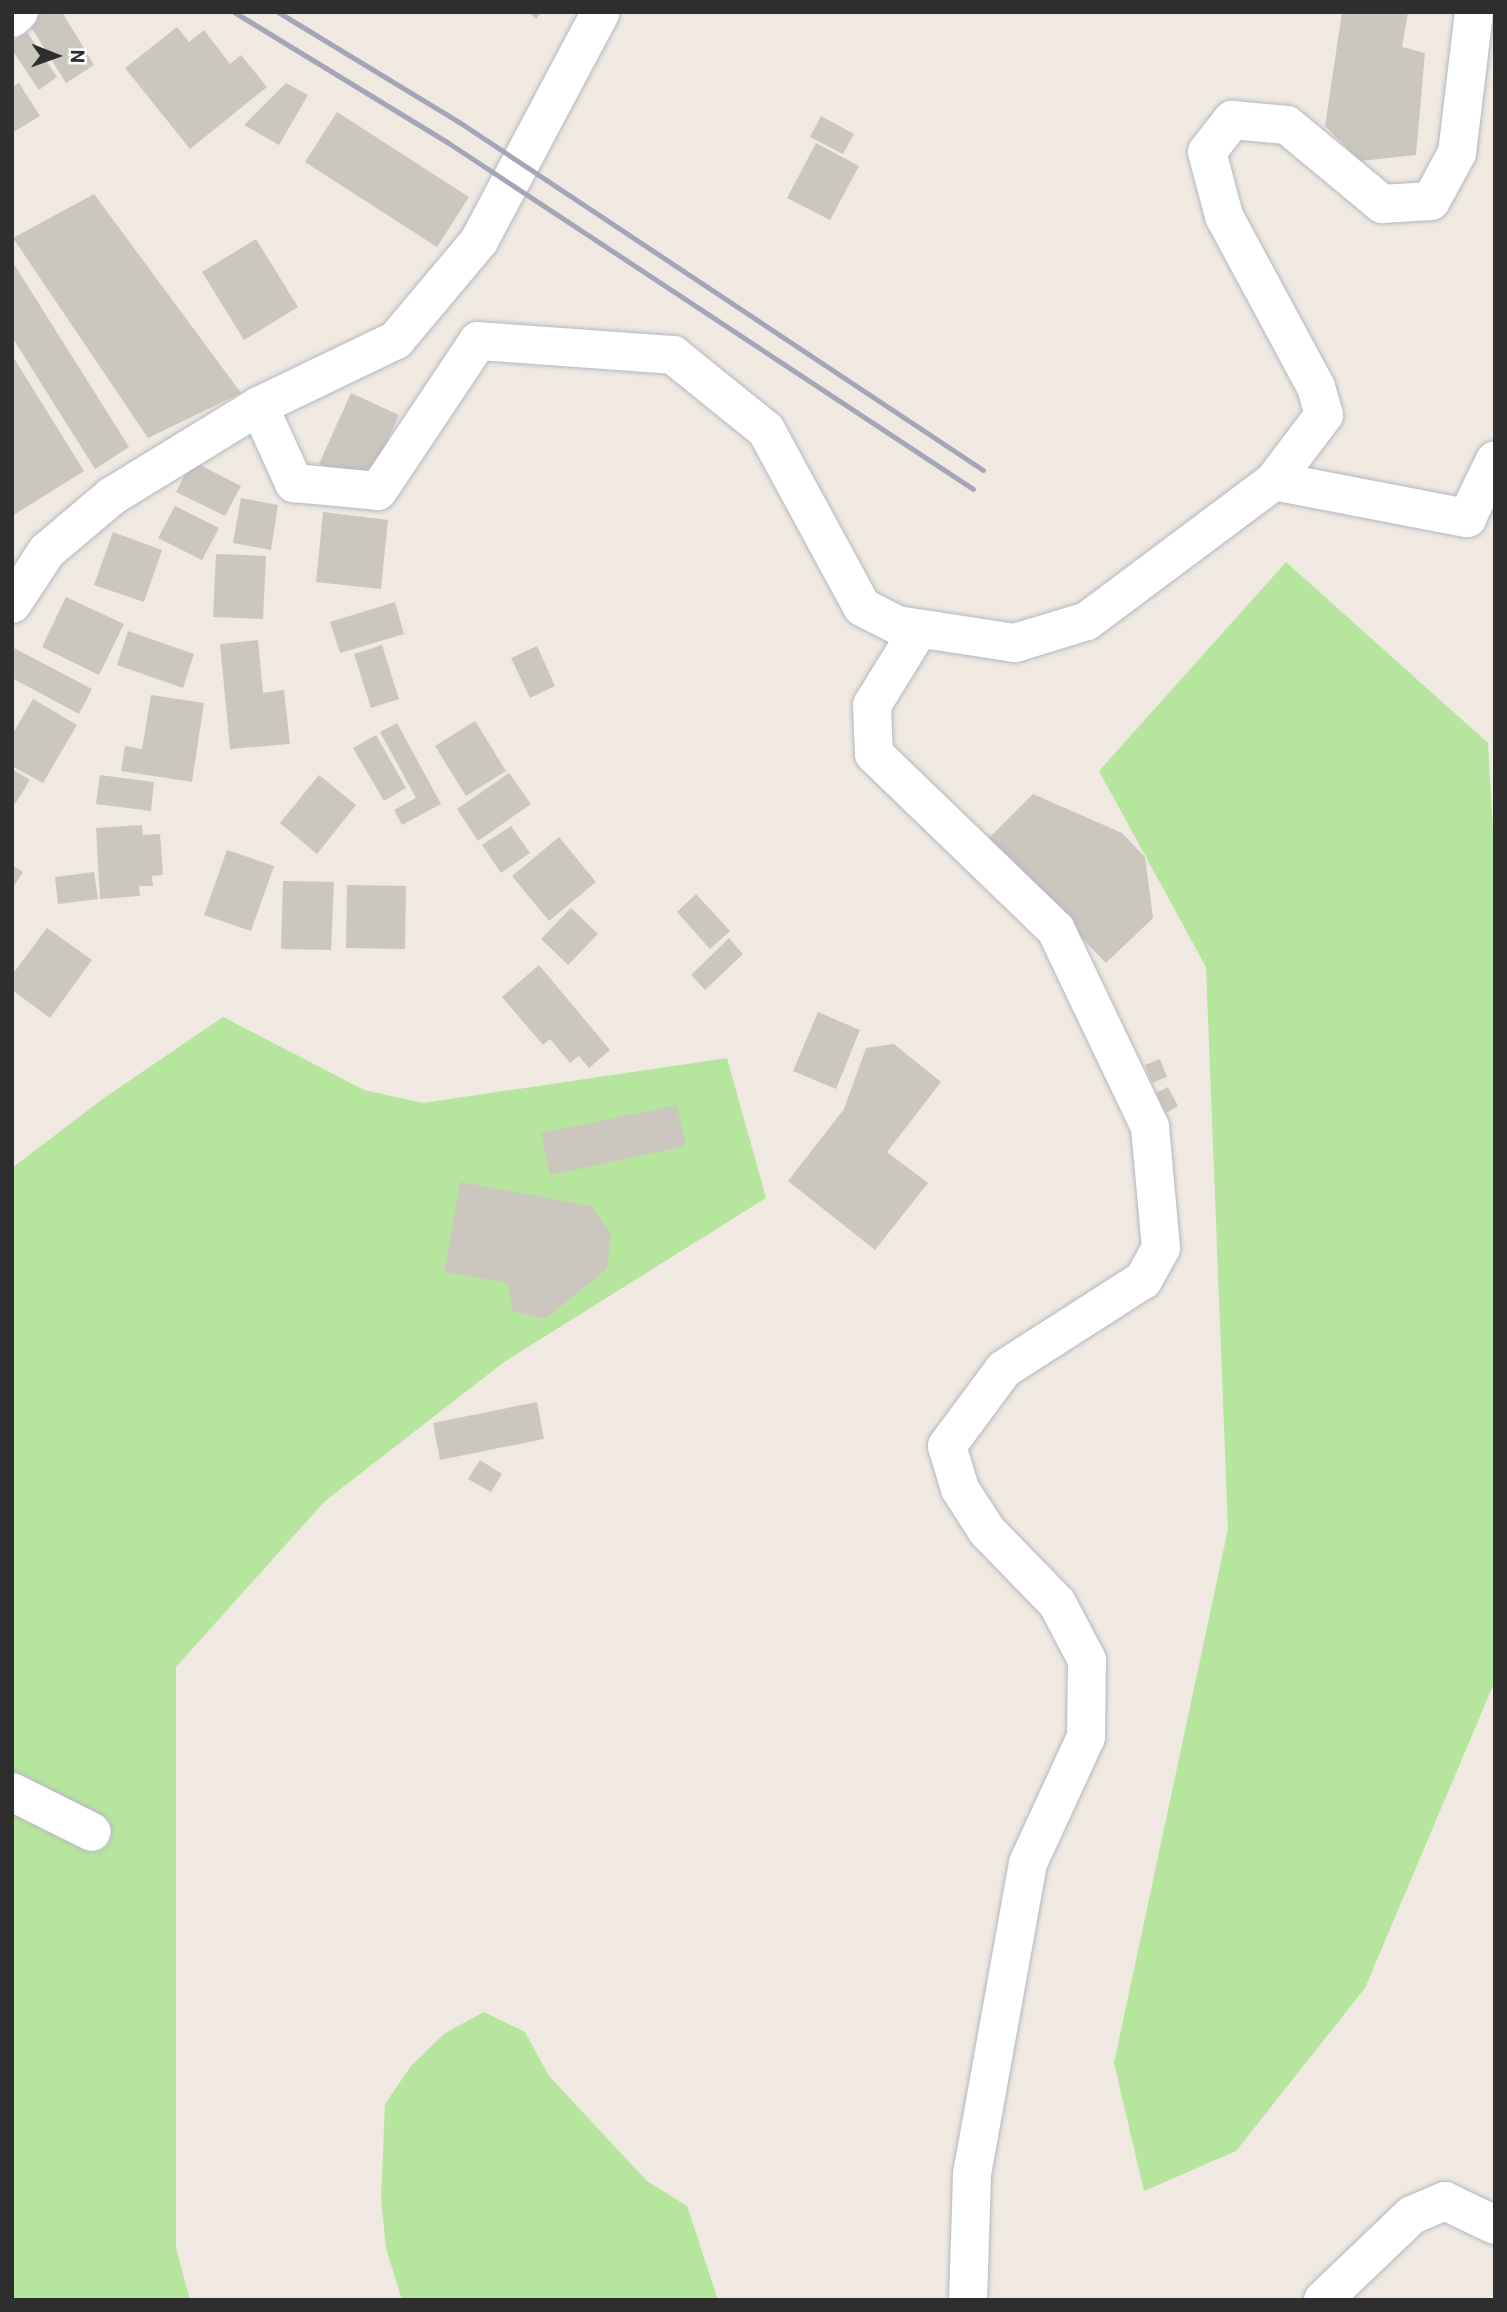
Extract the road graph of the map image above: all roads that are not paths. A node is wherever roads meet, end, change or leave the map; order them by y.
1 (19, 12) edge
2 (601, 12) edge
3 (1474, 12) edge
4 (12, 18) edge
5 (259, 406) junction
6 (1495, 460) edge
7 (1274, 481) junction
8 (12, 604) edge
9 (919, 629) junction
10 (12, 1792) edge
11 (92, 1832) dead end
12 (1495, 2225) edge
13 (968, 2300) edge
14 (1324, 2300) edge

1 - 4 street
2 - 5 street
3 - 7 street
5 - 8 street
5 - 9 street
6 - 7 street
7 - 9 street
9 - 13 street
10 - 11 street
12 - 14 street

